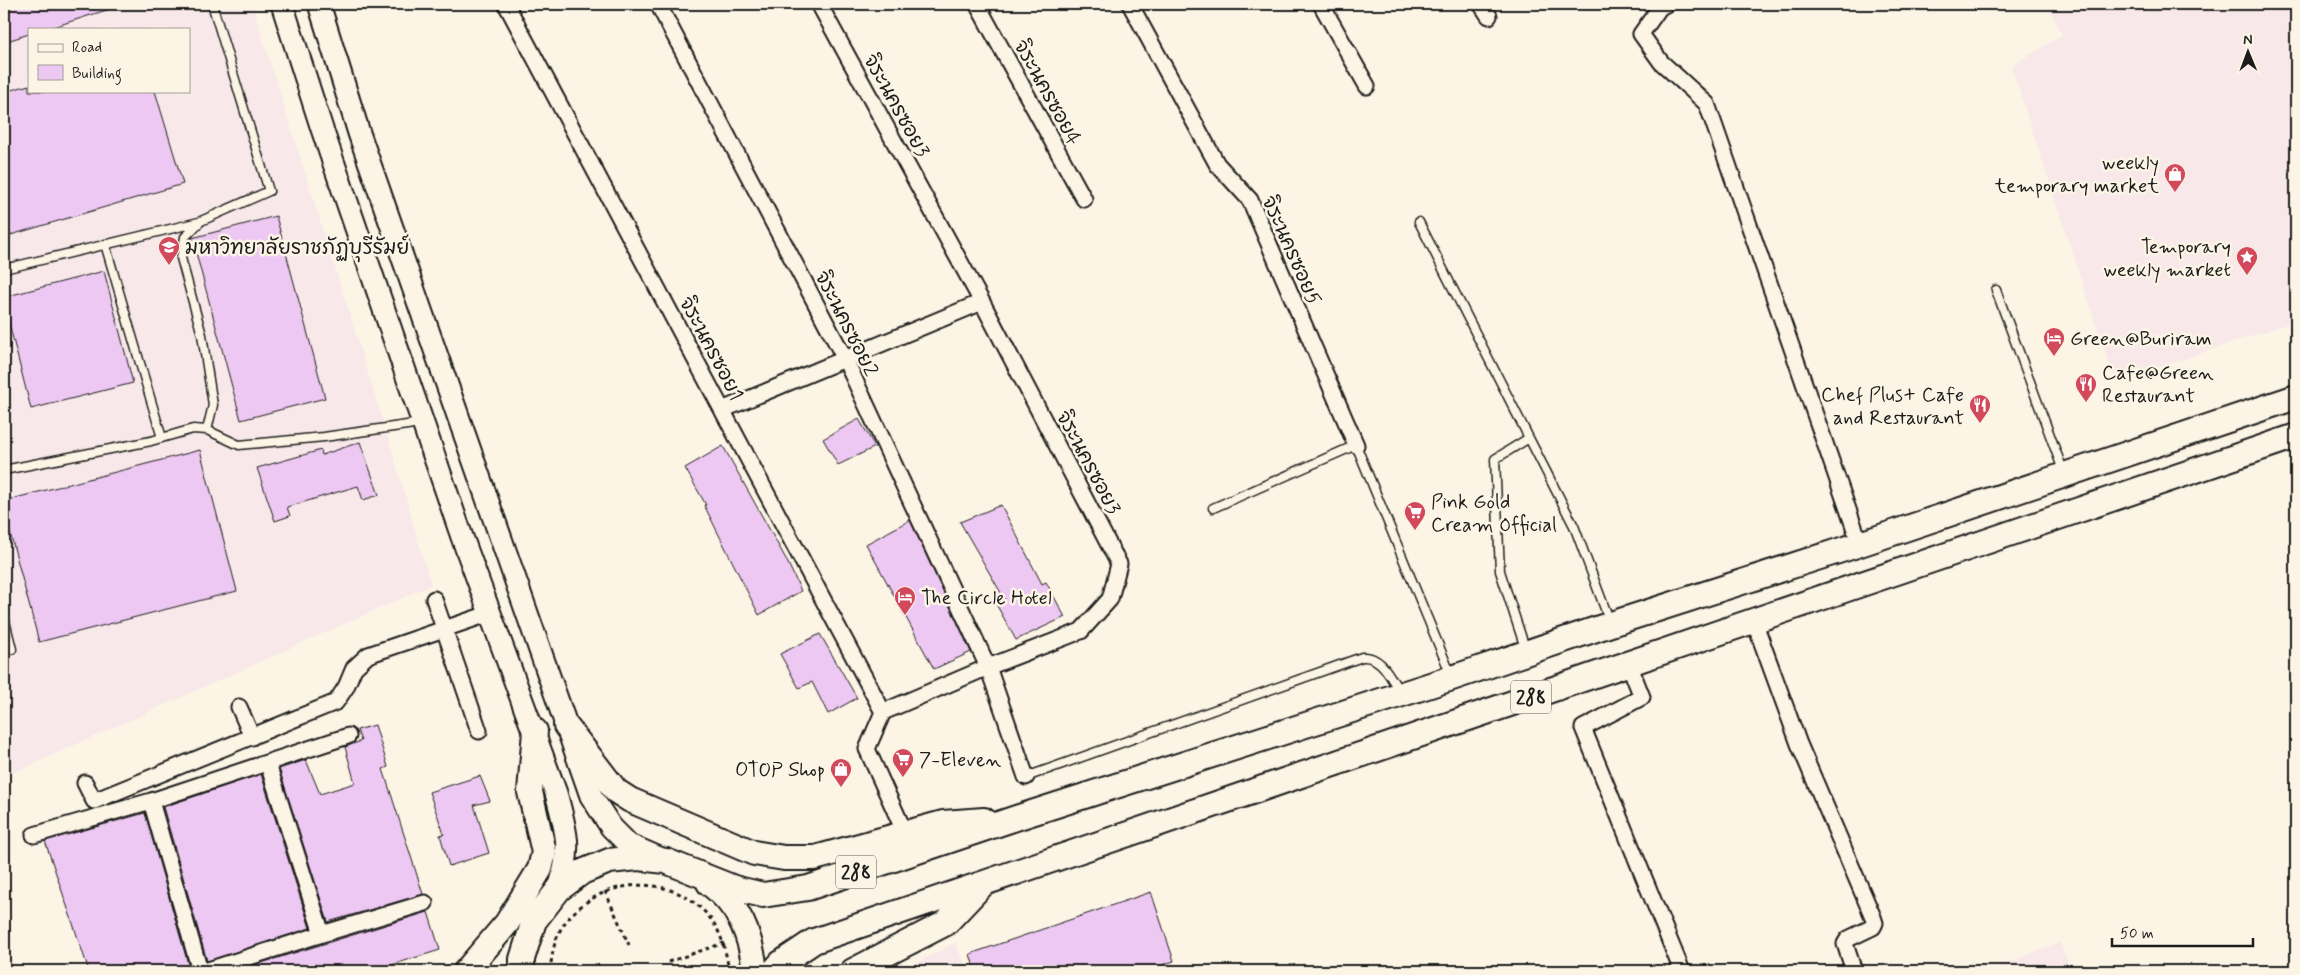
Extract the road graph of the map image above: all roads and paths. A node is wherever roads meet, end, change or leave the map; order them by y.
1 (212, 4) edge
2 (282, 4) edge
3 (319, 4) edge
4 (506, 4) edge
5 (658, 4) edge
6 (819, 4) edge
7 (977, 4) edge
8 (1130, 4) edge
9 (1321, 4) edge
10 (1666, 4) edge
11 (1367, 86) dead end
12 (1084, 199) dead end
13 (201, 221) junction
14 (1419, 222) dead end
15 (105, 244) junction
16 (4, 268) edge
17 (1996, 290) dead end
18 (982, 302) junction
19 (845, 359) junction
20 (2296, 397) edge
21 (722, 410) junction
22 (423, 423) junction
23 (206, 430) junction
24 (2296, 436) edge
25 (162, 438) junction
26 (1529, 438) junction
27 (1356, 445) junction
28 (4, 470) edge
29 (2064, 475) junction
30 (1213, 508) dead end
31 (1860, 544) junction
32 (434, 599) dead end
33 (491, 613) junction
34 (4, 617) edge
35 (1754, 621) junction
36 (1611, 624) junction
37 (445, 628) junction
38 (4, 651) edge
39 (1527, 653) junction
40 (1629, 664) junction
41 (988, 667) junction
42 (1452, 678) junction
43 (1401, 694) junction
44 (239, 707) dead end
45 (883, 712) junction
46 (566, 726) junction
47 (479, 731) dead end
48 (535, 731) junction
49 (348, 736) dead end
50 (252, 737) junction
51 (268, 764) junction
52 (1026, 777) joint
53 (85, 783) dead end
54 (150, 801) junction
55 (1016, 818) junction
56 (904, 833) junction
57 (34, 835) dead end
58 (666, 861) junction
59 (696, 873) junction
60 (984, 883) junction
61 (559, 888) junction
62 (605, 890) junction
63 (425, 903) dead end
64 (322, 934) junction
65 (724, 943) junction
66 (629, 945) dead end
67 (668, 962) dead end
68 (519, 967) edge
69 (200, 971) edge
70 (205, 971) edge
71 (466, 971) edge
72 (550, 971) edge
73 (729, 971) edge
74 (755, 971) edge
75 (774, 971) edge
76 (853, 971) edge
77 (1682, 971) edge
78 (1854, 971) edge

1 - 13 lane
2 - 22 main road
3 - 46 main road
4 - 21 street, จิระนครซอย1
5 - 19 street, จิระนครซอย2
6 - 18 street, จิระนครซอย3
7 - 12 street, จิระนครซอย4
8 - 27 street, จิระนครซอย5
9 - 11 street
10 - 31 street
13 - 15 lane
13 - 23 lane
14 - 26 lane
15 - 16 lane
15 - 25 lane
17 - 29 lane
18 - 19 street
18 - 41 street, จิระนครซอย3
19 - 21 street
19 - 41 street, จิระนครซอย2
20 - 29 main road, 288
21 - 45 street, จิระนครซอย1
22 - 23 lane
22 - 33 main road
23 - 25 lane
24 - 35 main road, 288
25 - 28 lane
26 - 36 lane
26 - 39 lane
27 - 30 lane
27 - 42 lane
29 - 31 main road, 288
31 - 36 main road, 288
32 - 37 street
33 - 37 street
33 - 48 main road
34 - 38 lane
35 - 40 main road, 288
35 - 78 street
36 - 39 main road, 288
37 - 47 street
37 - 50 street
39 - 42 main road, 288
40 - 60 main road, 288
40 - 77 street
41 - 45 street, จิระนครซอย3
41 - 52 street, จิระนครซอย2
42 - 43 main road, 288
43 - 52 lane
43 - 55 main road, 288
44 - 50 street
45 - 56 street
46 - 56 main road
46 - 58 main road
48 - 61 main road
48 - 71 main road
49 - 51 street
50 - 53 street
51 - 54 street
51 - 64 street
54 - 57 street
54 - 69 street
55 - 56 main road
55 - 59 main road, 288
58 - 59 main road
58 - 61 main road
59 - 74 main road
60 - 75 main road, 288
60 - 76 main road
61 - 68 main road
62 - 65 path
62 - 66 path
62 - 72 path
63 - 64 street
64 - 70 street
65 - 67 path
65 - 73 path

